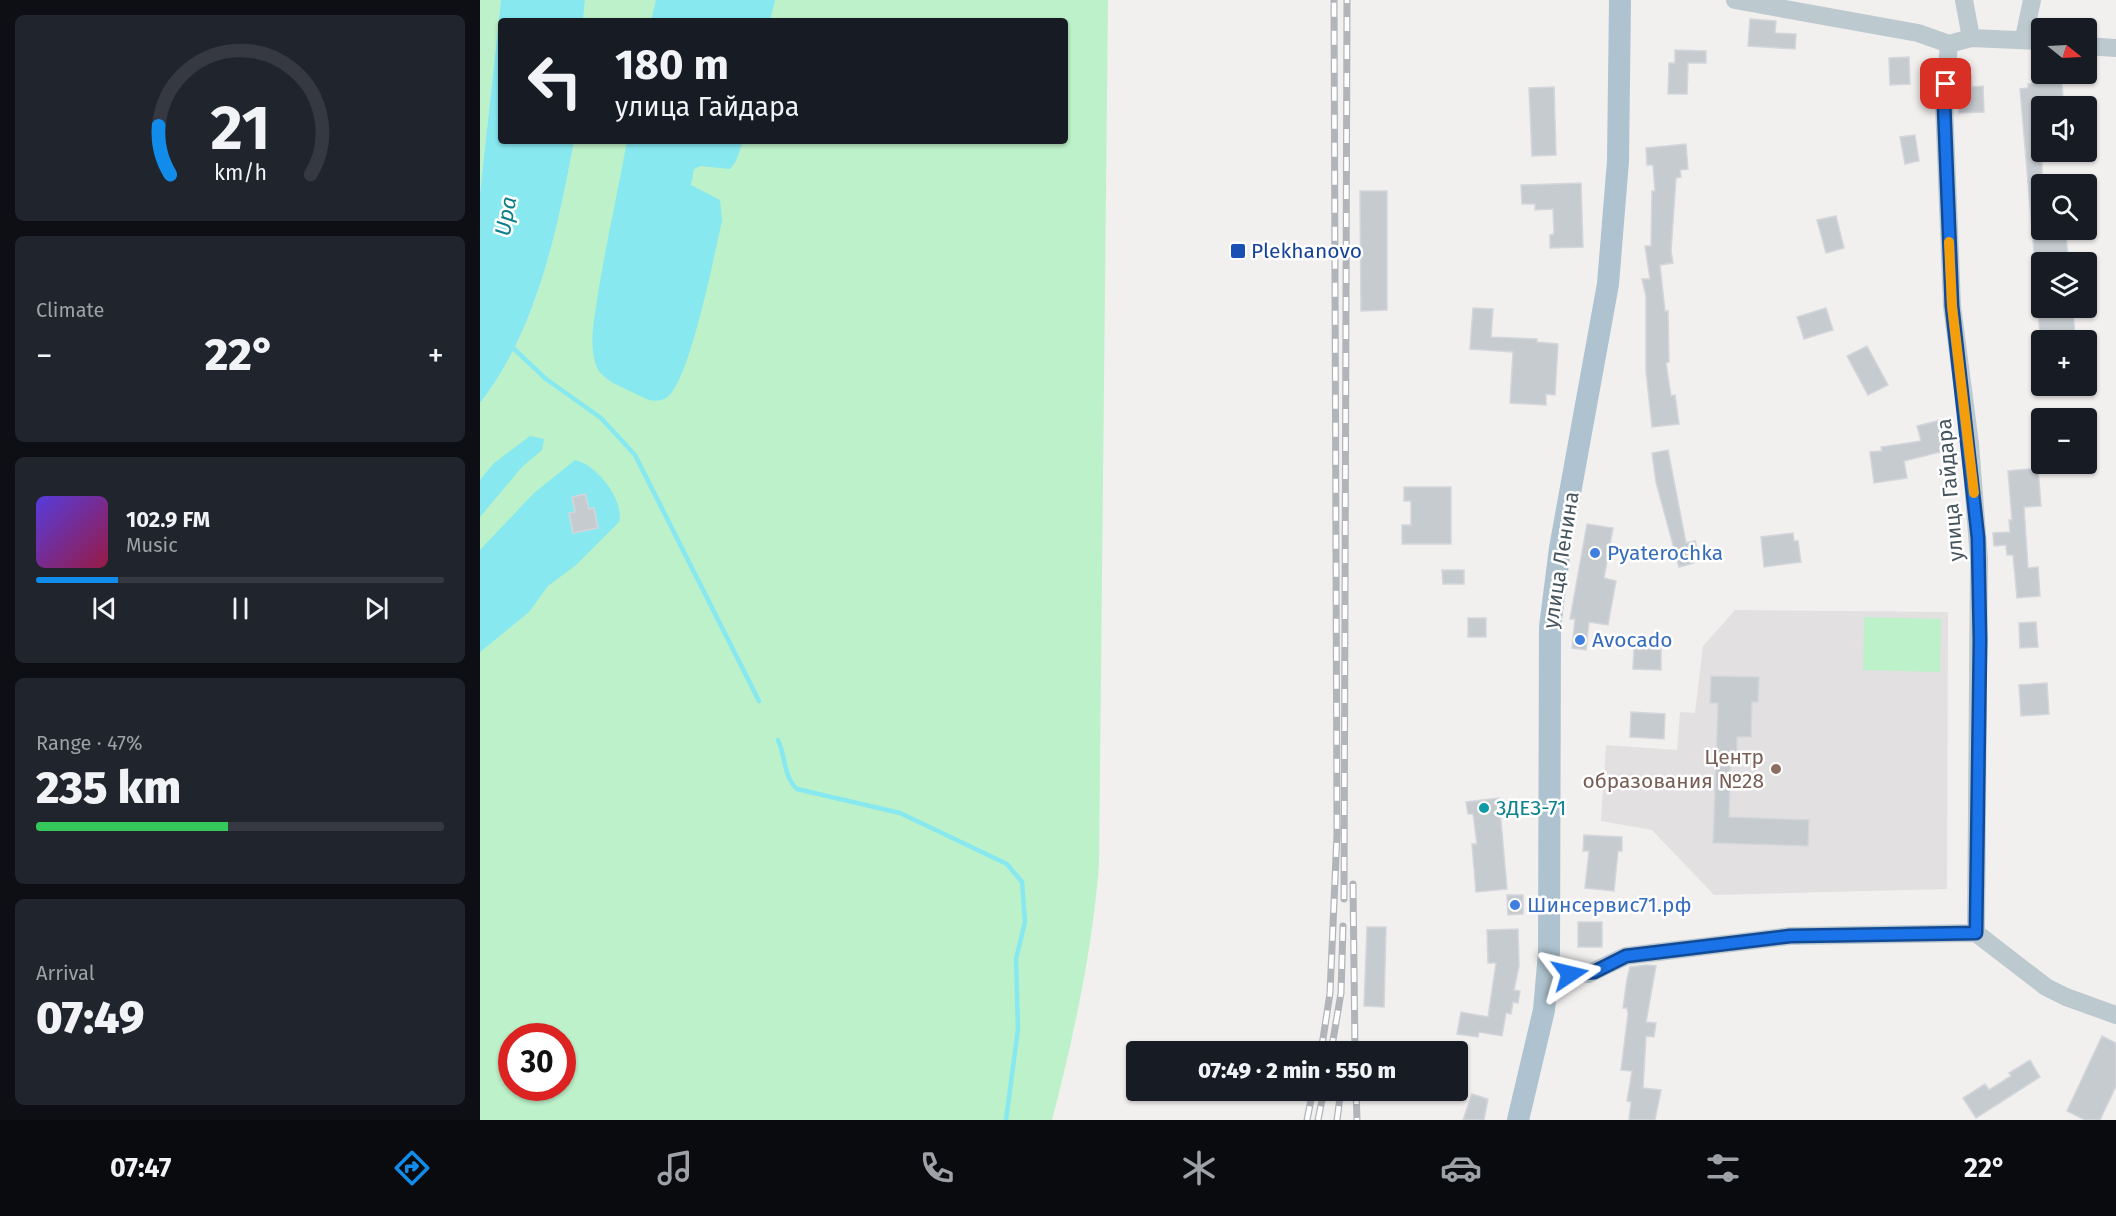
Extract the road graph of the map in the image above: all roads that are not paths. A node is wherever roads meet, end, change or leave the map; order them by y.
1 (1620, 0) edge
2 (1736, 0) edge
3 (1964, 0) edge
4 (2031, 0) edge
5 (2032, 18) edge
6 (1971, 38) junction
7 (2031, 39) edge
8 (1949, 44) junction
9 (2097, 47) edge
10 (2116, 48) edge
11 (1976, 933) junction
12 (1547, 973) junction
13 (2116, 1015) edge
14 (1518, 1120) edge

1 - 12 main road, улица Ленина
2 - 8 street
3 - 6 street
4 - 5 street
6 - 7 street
6 - 8 street
8 - 11 street, улица Гайдара
9 - 10 street
11 - 12 street
11 - 13 street
12 - 14 main road, улица Ленина

